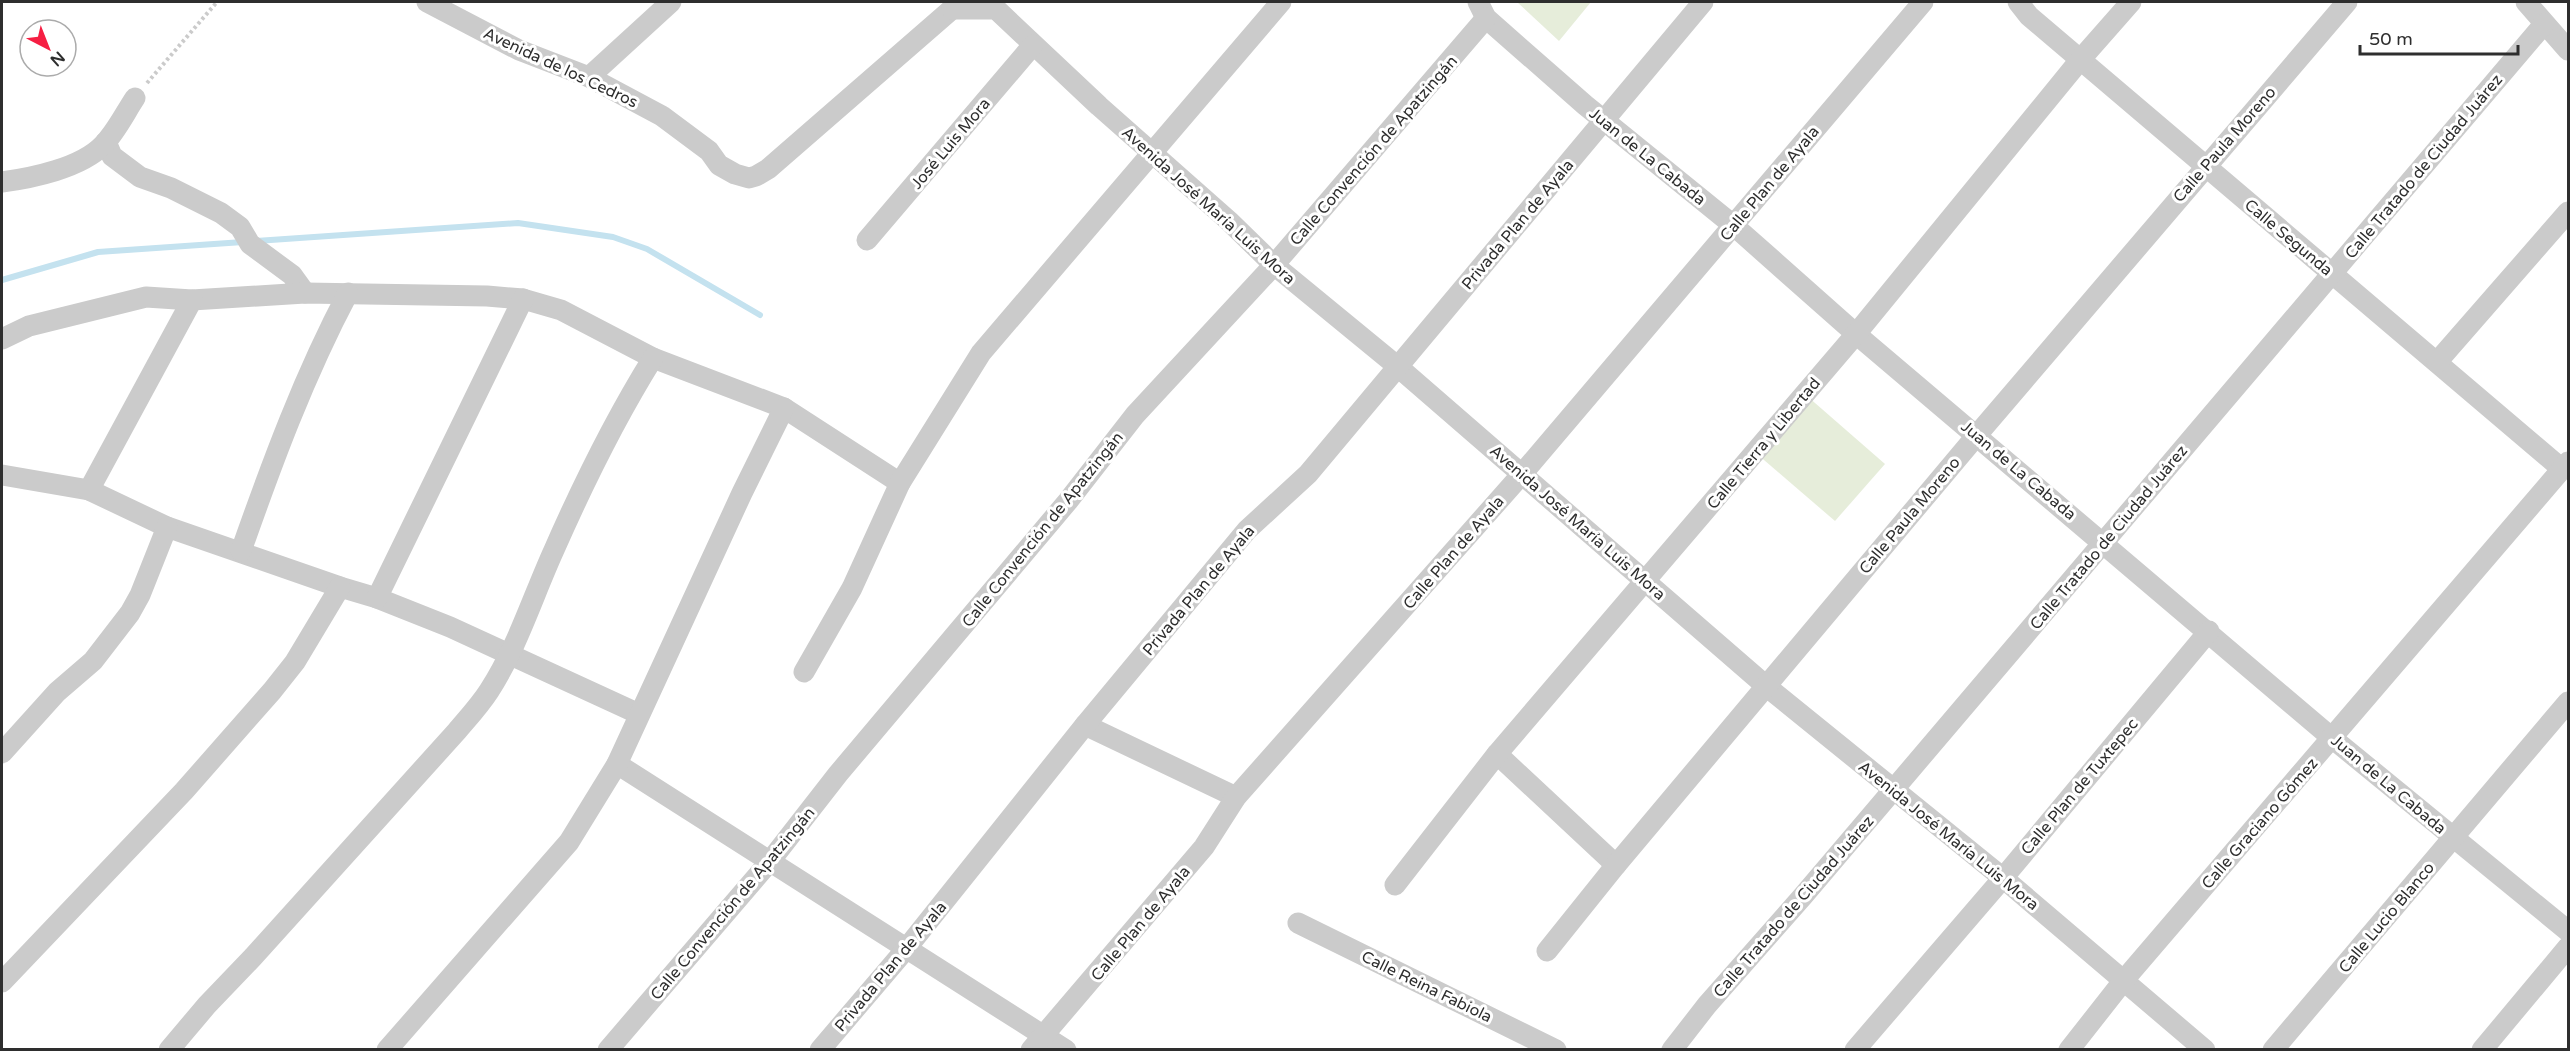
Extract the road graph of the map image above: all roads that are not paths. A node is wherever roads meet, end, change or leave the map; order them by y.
1 (427, 2) edge
2 (671, 2) edge
3 (1281, 2) edge
4 (1702, 2) edge
5 (1923, 2) edge
6 (2018, 2) edge
7 (2131, 2) edge
8 (2347, 2) edge
9 (2526, 2) edge
10 (949, 5) edge
11 (1000, 5) edge
12 (1482, 10) edge
13 (2544, 24) junction
14 (1033, 45) junction
15 (2568, 50) edge
16 (2080, 60) junction
17 (589, 77) junction
18 (135, 98) road end
19 (1603, 118) junction
20 (106, 142) junction
21 (1153, 154) junction
22 (2205, 166) junction
23 (2, 182) edge
24 (2568, 212) edge
25 (1732, 225) junction
26 (867, 240) dead end
27 (1274, 265) junction
28 (2332, 273) junction
29 (305, 293) junction
30 (348, 293) junction
31 (524, 299) junction
32 (192, 300) junction
33 (1856, 334) junction
34 (2, 339) edge
35 (653, 358) junction
36 (2437, 362) junction
37 (1397, 366) junction
38 (784, 408) junction
39 (1977, 435) junction
40 (2565, 465) edge
41 (1522, 474) junction
42 (2, 475) edge
43 (900, 483) junction
44 (89, 490) junction
45 (167, 527) junction
46 (2104, 542) junction
47 (241, 551) junction
48 (1646, 581) junction
49 (340, 587) junction
50 (377, 598) junction
51 (2209, 631) junction
52 (509, 654) junction
53 (804, 672) dead end
54 (1766, 686) junction
55 (2568, 702) edge
56 (639, 714) junction
57 (1085, 724) junction
58 (2332, 738) junction
59 (2, 753) edge
60 (1497, 754) junction
61 (617, 764) junction
62 (1893, 790) junction
63 (1236, 797) junction
64 (2453, 837) junction
65 (771, 860) junction
66 (1616, 865) junction
67 (2003, 878) junction
68 (1395, 885) dead end
69 (1298, 923) dead end
70 (2568, 931) edge
71 (2568, 947) edge
72 (906, 949) junction
73 (1547, 951) dead end
74 (2124, 980) junction
75 (2, 982) edge
76 (1038, 1042) edge
77 (169, 1050) edge
78 (387, 1050) edge
79 (608, 1050) edge
80 (819, 1050) edge
81 (1066, 1050) edge
82 (1556, 1050) edge
83 (1672, 1050) edge
84 (1855, 1050) edge
85 (2069, 1050) edge
86 (2205, 1050) edge
87 (2273, 1050) edge
88 (2482, 1050) edge

1 - 17 street, Avenida de los Cedros
2 - 17 street
3 - 21 street
4 - 19 street, Privada Plan de Ayala
5 - 25 street, Calle Plan de Ayala
6 - 16 street, Calle Segunda
7 - 16 street, Calle Tierra y Libertad
8 - 22 street, Calle Paula Moreno
9 - 13 street
10 - 11 street, Avenida José María Luis Mora
10 - 17 street, Avenida de los Cedros
11 - 14 street, Avenida José María Luis Mora
12 - 19 street, Juan de La Cabada
12 - 27 street, Calle Convención de Apatzingán
13 - 15 street
13 - 28 street, Calle Tratado de Ciudad Juárez
14 - 21 street, Avenida José María Luis Mora
14 - 26 street, José Luis Mora
16 - 22 street, Calle Segunda
16 - 33 street, Calle Tierra y Libertad
18 - 20 street
19 - 25 street, Juan de La Cabada
19 - 37 street, Privada Plan de Ayala
20 - 23 street
20 - 29 street
21 - 27 street, Avenida José María Luis Mora
21 - 43 street
22 - 28 street, Calle Segunda
22 - 39 street, Calle Paula Moreno
24 - 36 street
25 - 33 street, Juan de La Cabada
25 - 41 street, Calle Plan de Ayala
27 - 37 street, Avenida José María Luis Mora
27 - 65 street, Calle Convención de Apatzingán
28 - 36 street, Calle Segunda
28 - 46 street, Calle Tratado de Ciudad Juárez
29 - 30 street
29 - 32 street
30 - 31 street
30 - 47 street
31 - 35 street
31 - 50 street
32 - 34 street
32 - 44 street
33 - 39 street, Juan de La Cabada
33 - 48 street, Calle Tierra y Libertad
35 - 38 street
35 - 52 street
36 - 40 street, Calle Segunda
37 - 41 street, Avenida José María Luis Mora
37 - 57 street, Privada Plan de Ayala
38 - 43 street
38 - 56 street
39 - 46 street, Juan de La Cabada
39 - 54 street, Calle Paula Moreno
40 - 58 street, Calle Graciano Gómez
41 - 48 street, Avenida José María Luis Mora
41 - 63 street, Calle Plan de Ayala
42 - 44 street
43 - 53 street
44 - 45 street
45 - 47 street
45 - 59 street
46 - 51 street, Juan de La Cabada
46 - 62 street, Calle Tratado de Ciudad Juárez
47 - 49 street
48 - 54 street, Avenida José María Luis Mora
48 - 60 street, Calle Tierra y Libertad
49 - 50 street
49 - 75 street
50 - 52 street
51 - 58 street, Juan de La Cabada
51 - 67 street, Calle Plan de Tuxtepec
52 - 56 street
52 - 77 street
54 - 62 street, Avenida José María Luis Mora
54 - 66 street, Calle Paula Moreno
55 - 64 street, Calle Lucio Blanco
56 - 61 street
57 - 63 street
57 - 72 street, Privada Plan de Ayala
58 - 64 street, Juan de La Cabada
58 - 74 street, Calle Graciano Gómez
60 - 66 street
60 - 68 street, Calle Tierra y Libertad
61 - 65 street
61 - 78 street
62 - 67 street, Avenida José María Luis Mora
62 - 83 street, Calle Tratado de Ciudad Juárez
63 - 76 street, Calle Plan de Ayala
64 - 70 street, Juan de La Cabada
64 - 87 street, Calle Lucio Blanco
65 - 72 street
65 - 79 street, Calle Convención de Apatzingán
66 - 73 street, Calle Paula Moreno
67 - 74 street, Avenida José María Luis Mora
67 - 84 street, Calle Plan de Tuxtepec
69 - 82 street, Calle Reina Fabiola
71 - 88 street
72 - 76 street
72 - 80 street, Privada Plan de Ayala
74 - 85 street, Calle Graciano Gómez
74 - 86 street, Avenida José María Luis Mora
76 - 81 street

